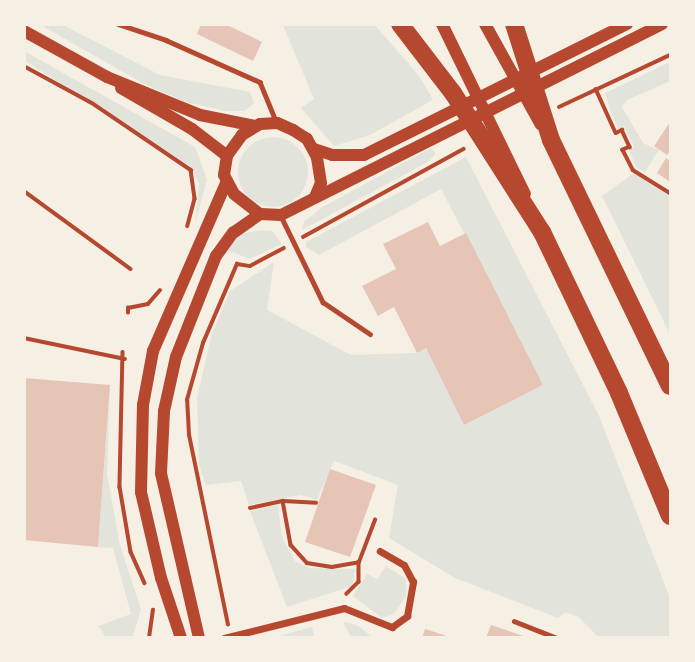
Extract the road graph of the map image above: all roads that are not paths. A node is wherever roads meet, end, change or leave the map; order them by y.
1 (118, 24) edge
2 (400, 24) edge
3 (442, 24) edge
4 (485, 24) edge
5 (514, 24) edge
6 (627, 24) edge
7 (662, 24) edge
8 (24, 31) edge
9 (107, 77) junction
10 (277, 123) junction
11 (255, 126) junction
12 (551, 140) junction
13 (314, 149) junction
14 (227, 156) junction
15 (511, 172) junction
16 (226, 183) junction
17 (315, 197) junction
18 (260, 214) junction
19 (281, 215) junction
20 (370, 334) dead end
21 (669, 381) edge
22 (670, 516) edge
23 (380, 551) dead end
24 (514, 621) dead end
25 (227, 637) edge
26 (181, 638) edge
27 (199, 638) edge
28 (556, 638) edge

1 - 10 lane
2 - 15 highway
3 - 15 main road
4 - 12 main road
5 - 12 highway
6 - 13 main road
7 - 17 main road
8 - 9 main road
9 - 11 main road
9 - 14 main road
10 - 11 main road
10 - 13 main road
11 - 14 main road
12 - 21 highway
13 - 17 main road
14 - 16 main road
15 - 22 highway
16 - 18 main road
16 - 26 main road
17 - 19 main road
18 - 19 main road
18 - 27 main road
19 - 20 lane
23 - 25 street
24 - 28 lane

